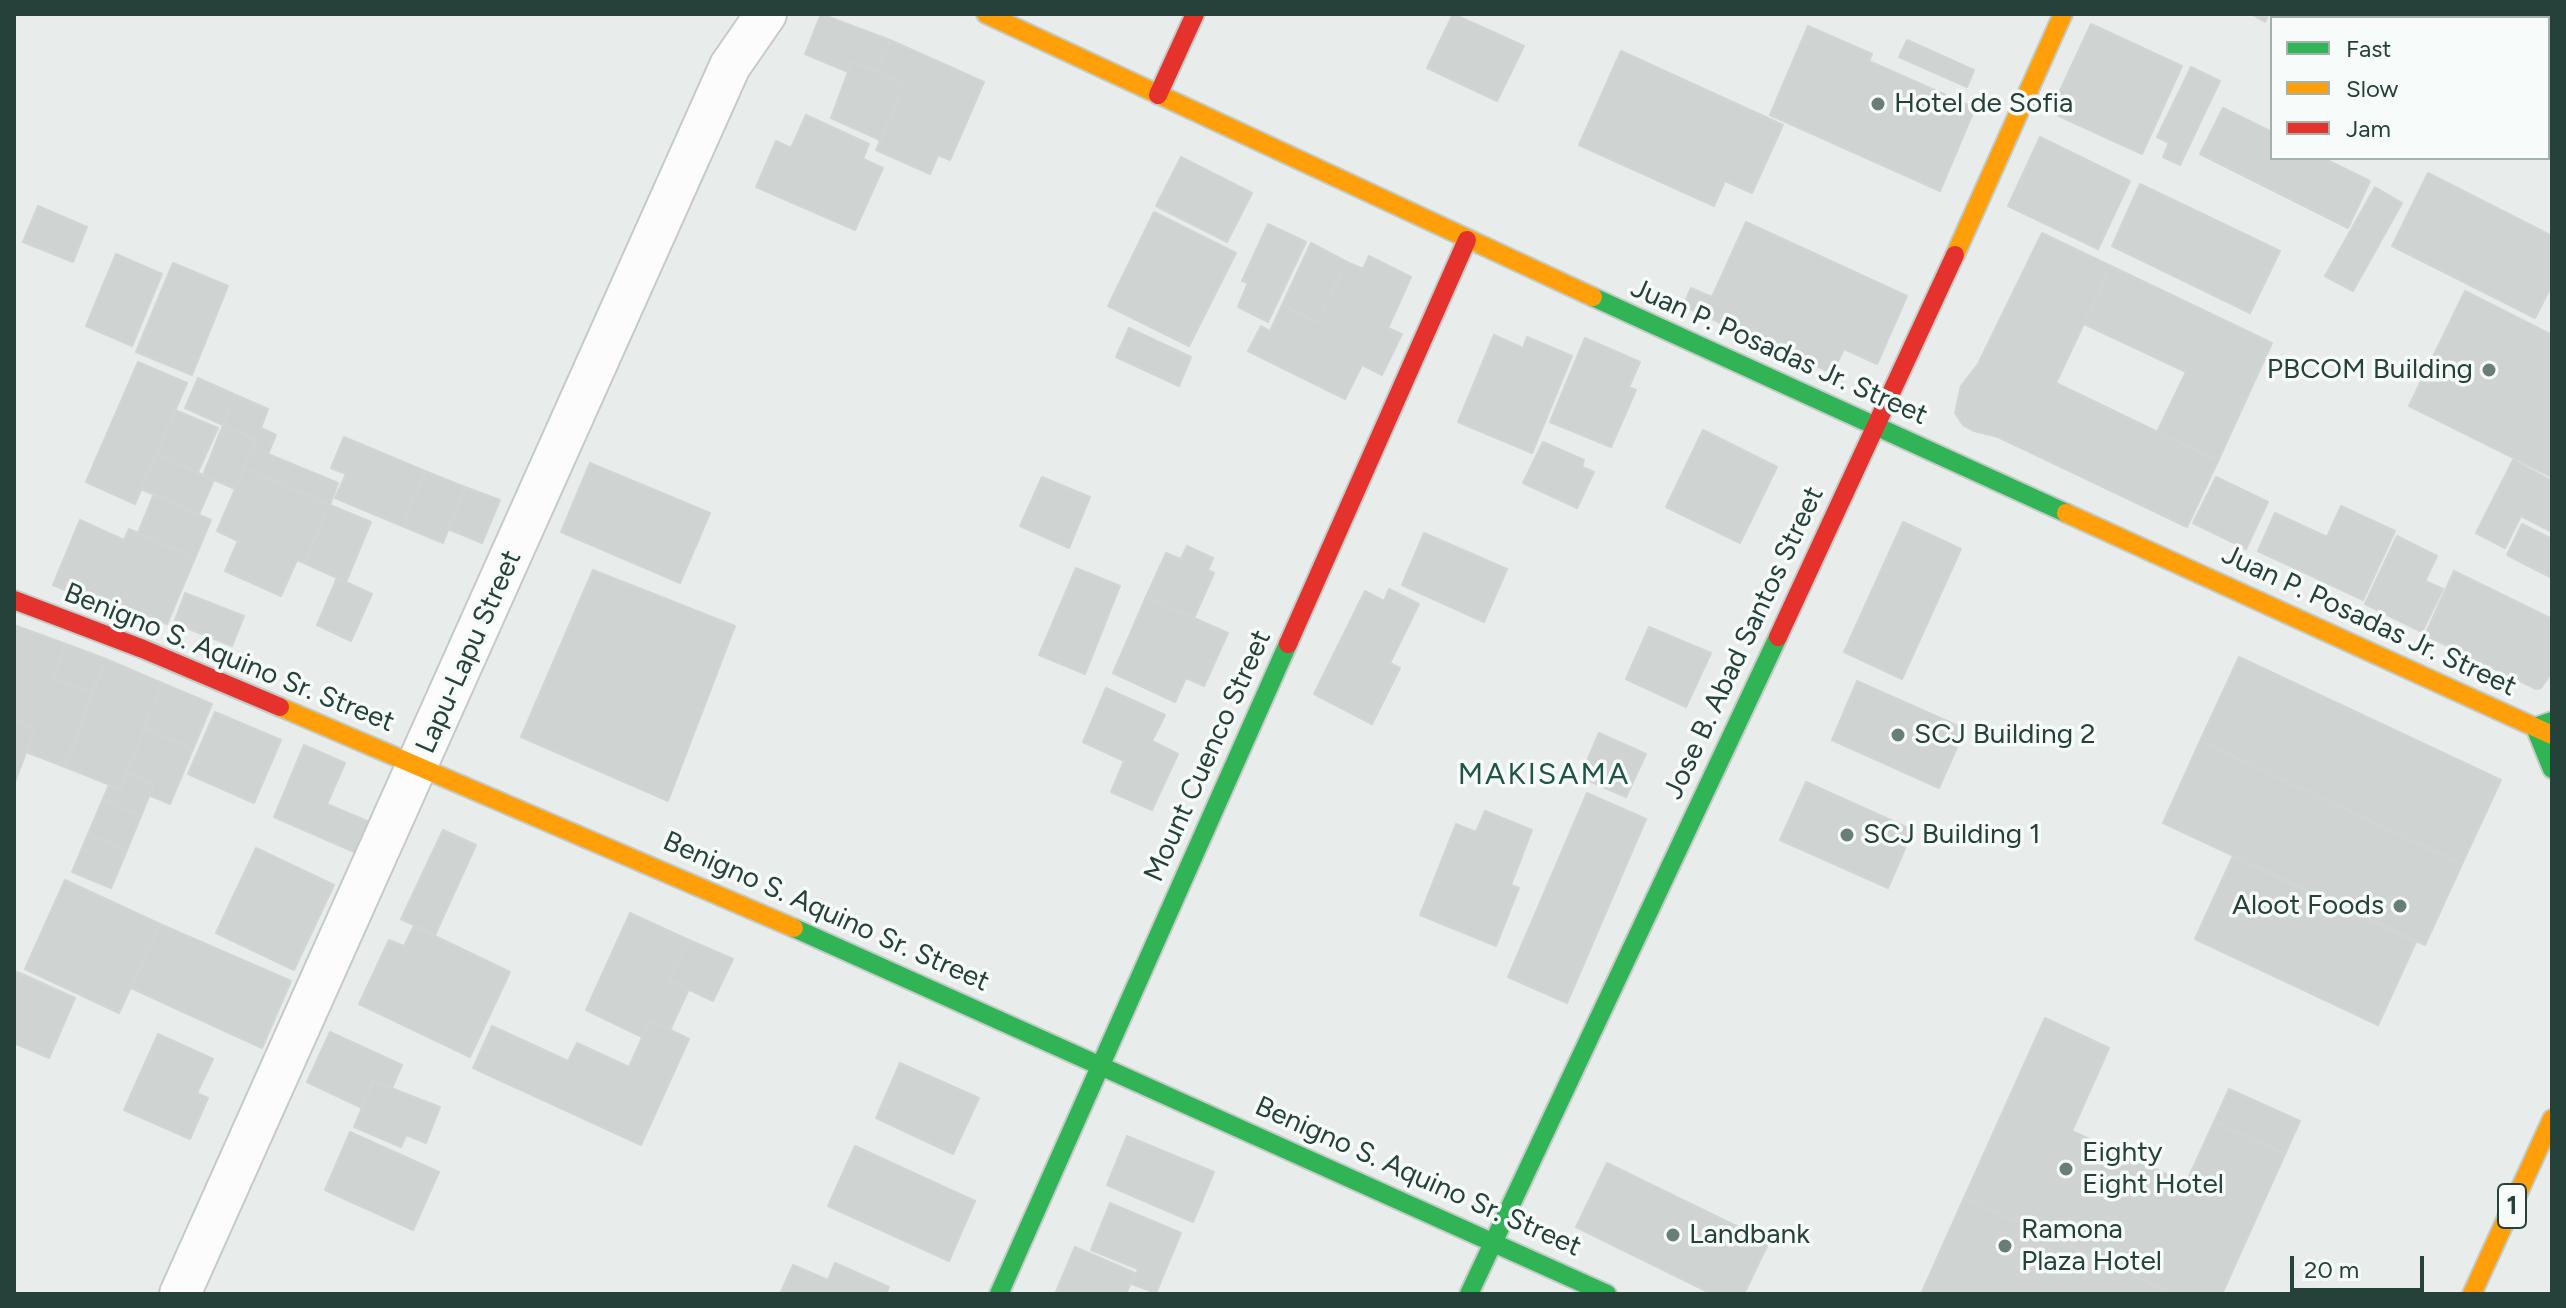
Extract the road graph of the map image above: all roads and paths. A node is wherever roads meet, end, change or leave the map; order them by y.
1 (766, 14) edge
2 (986, 14) edge
3 (1195, 14) edge
4 (2063, 14) edge
5 (1158, 95) junction
6 (1467, 240) junction
7 (1877, 427) junction
8 (14, 600) edge
9 (2546, 728) edge
10 (418, 766) junction
11 (2552, 769) edge
12 (1101, 1065) junction
13 (2552, 1119) edge
14 (1493, 1241) junction
15 (180, 1294) edge
16 (999, 1294) edge
17 (1469, 1294) edge
18 (1607, 1294) edge
19 (2472, 1294) edge

1 - 10 street, Lapu-Lapu Street
2 - 5 main road, Juan P. Posadas Jr. Street
3 - 5 main road
4 - 7 main road, Jose B. Abad Santos Street
5 - 6 main road, Juan P. Posadas Jr. Street
6 - 7 main road, Juan P. Posadas Jr. Street
6 - 12 main road, Mount Cuenco Street
7 - 9 main road, Juan P. Posadas Jr. Street
7 - 14 main road, Jose B. Abad Santos Street
8 - 10 main road, Benigno S. Aquino Sr. Street
9 - 11 main road
10 - 12 main road, Benigno S. Aquino Sr. Street
10 - 15 street, Lapu-Lapu Street
12 - 14 main road, Benigno S. Aquino Sr. Street
12 - 16 main road, Mount Cuenco Street
13 - 19 main road, 1
14 - 17 main road, Jose B. Abad Santos Street
14 - 18 main road, Benigno S. Aquino Sr. Street

